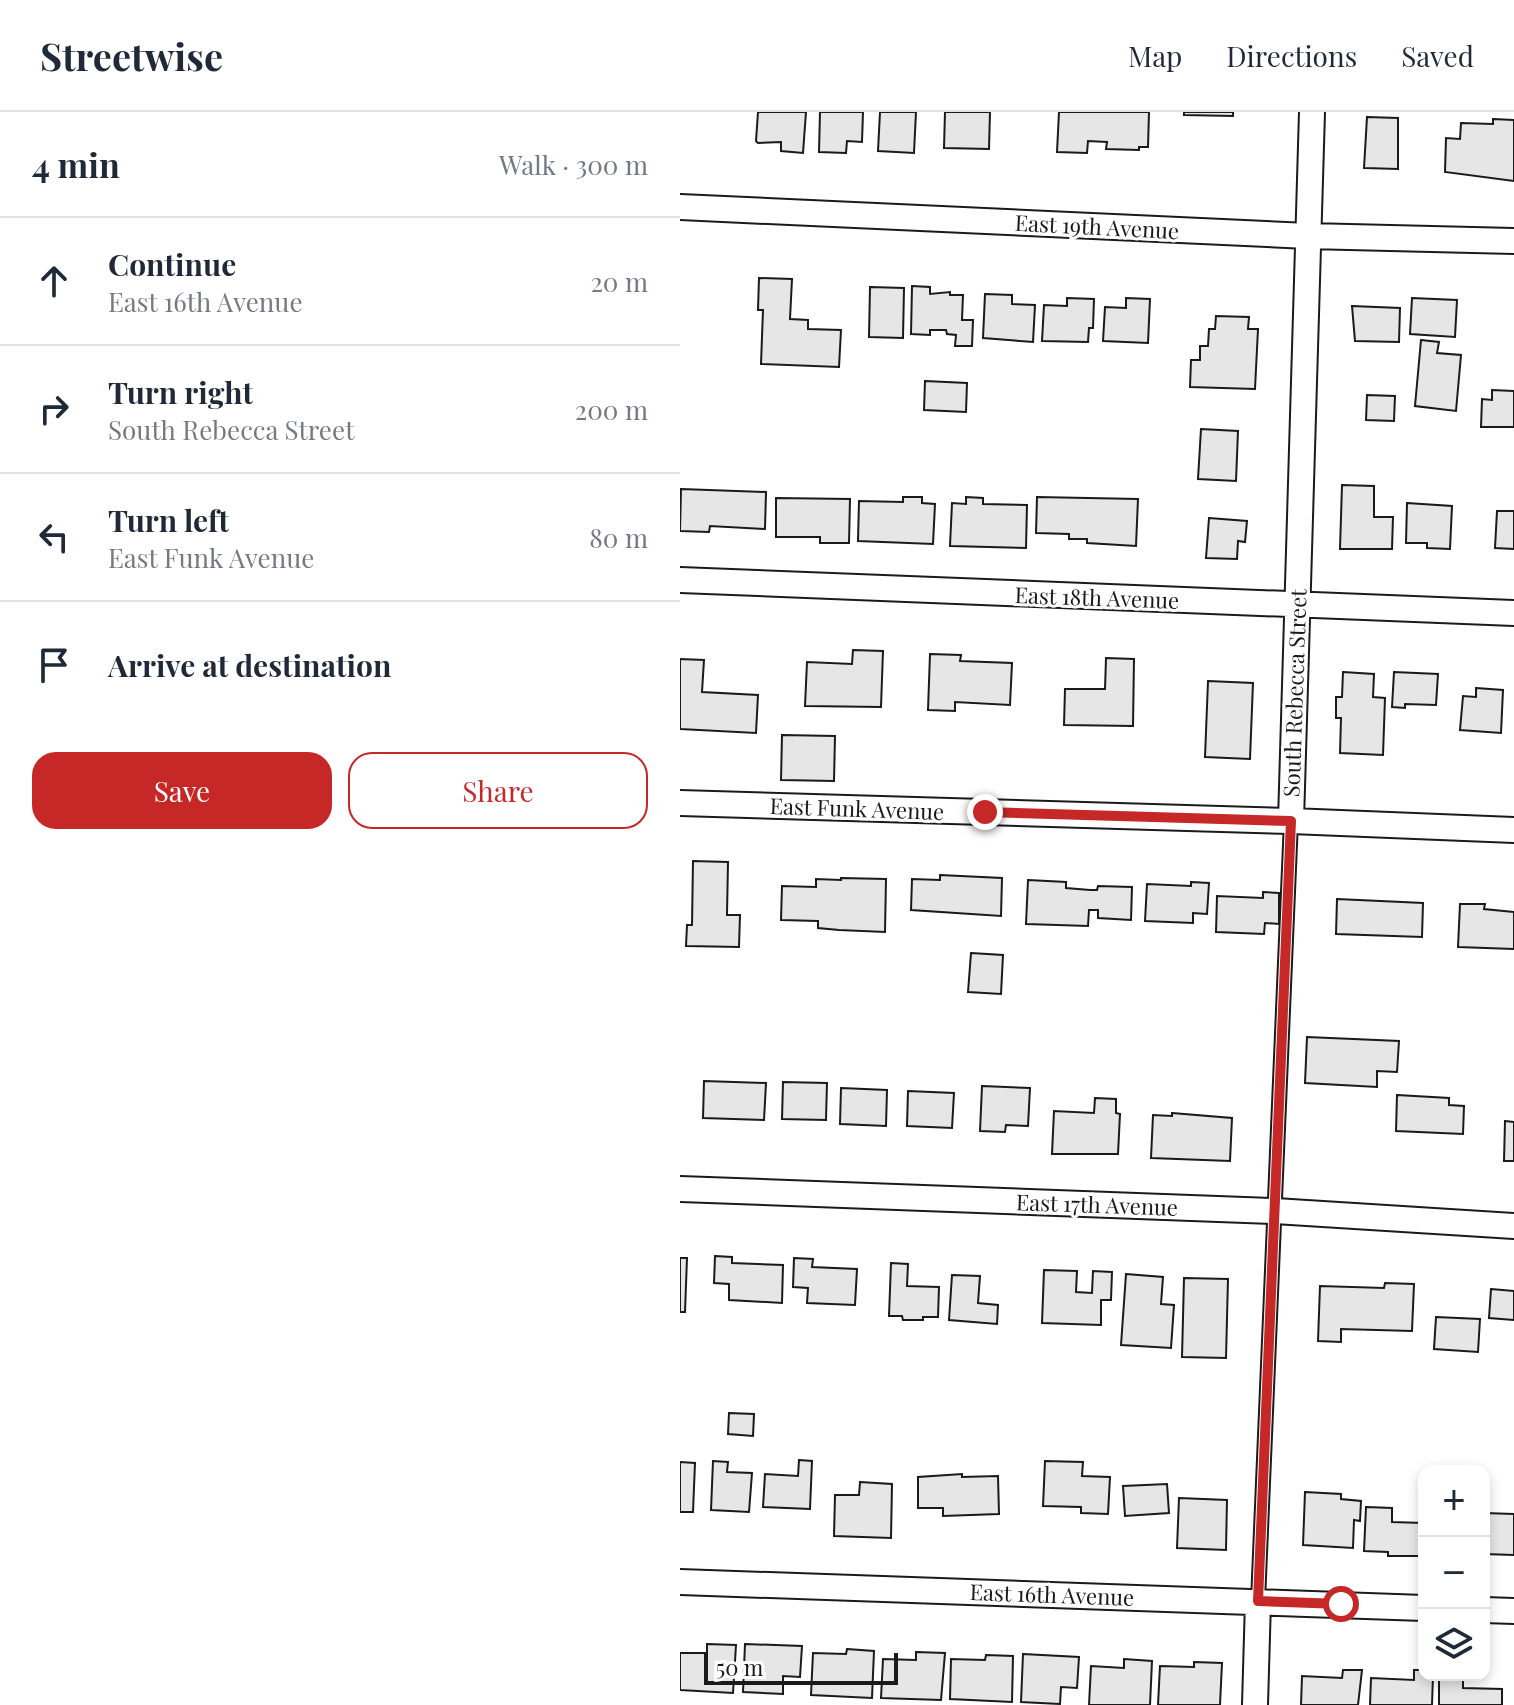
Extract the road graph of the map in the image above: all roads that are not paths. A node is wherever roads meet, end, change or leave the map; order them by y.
1 (1312, 112) edge
2 (680, 207) edge
3 (1308, 236) junction
4 (1514, 241) edge
5 (680, 580) edge
6 (1297, 605) junction
7 (1514, 613) edge
8 (680, 803) edge
9 (1291, 821) junction
10 (1514, 830) edge
11 (680, 1189) edge
12 (1275, 1211) junction
13 (1514, 1226) edge
14 (680, 1582) edge
15 (1258, 1601) junction
16 (1418, 1608) edge
17 (1490, 1610) edge
18 (1514, 1611) edge
19 (1255, 1705) edge

1 - 3 street, South Rebecca Street
2 - 3 street, East 19th Avenue
3 - 4 street, East 19th Avenue
3 - 6 street, South Rebecca Street
5 - 6 street, East 18th Avenue
6 - 7 street, East 18th Avenue
6 - 9 street, South Rebecca Street
8 - 9 street, East Funk Avenue
9 - 10 street, East Funk Avenue
9 - 12 lane, South Rebecca Street
11 - 12 street, East 17th Avenue
12 - 13 street, East 17th Avenue
12 - 15 lane, South Rebecca Street
14 - 15 street, East 16th Avenue
15 - 16 street, East 16th Avenue
15 - 19 street, South Rebecca Street
17 - 18 street

